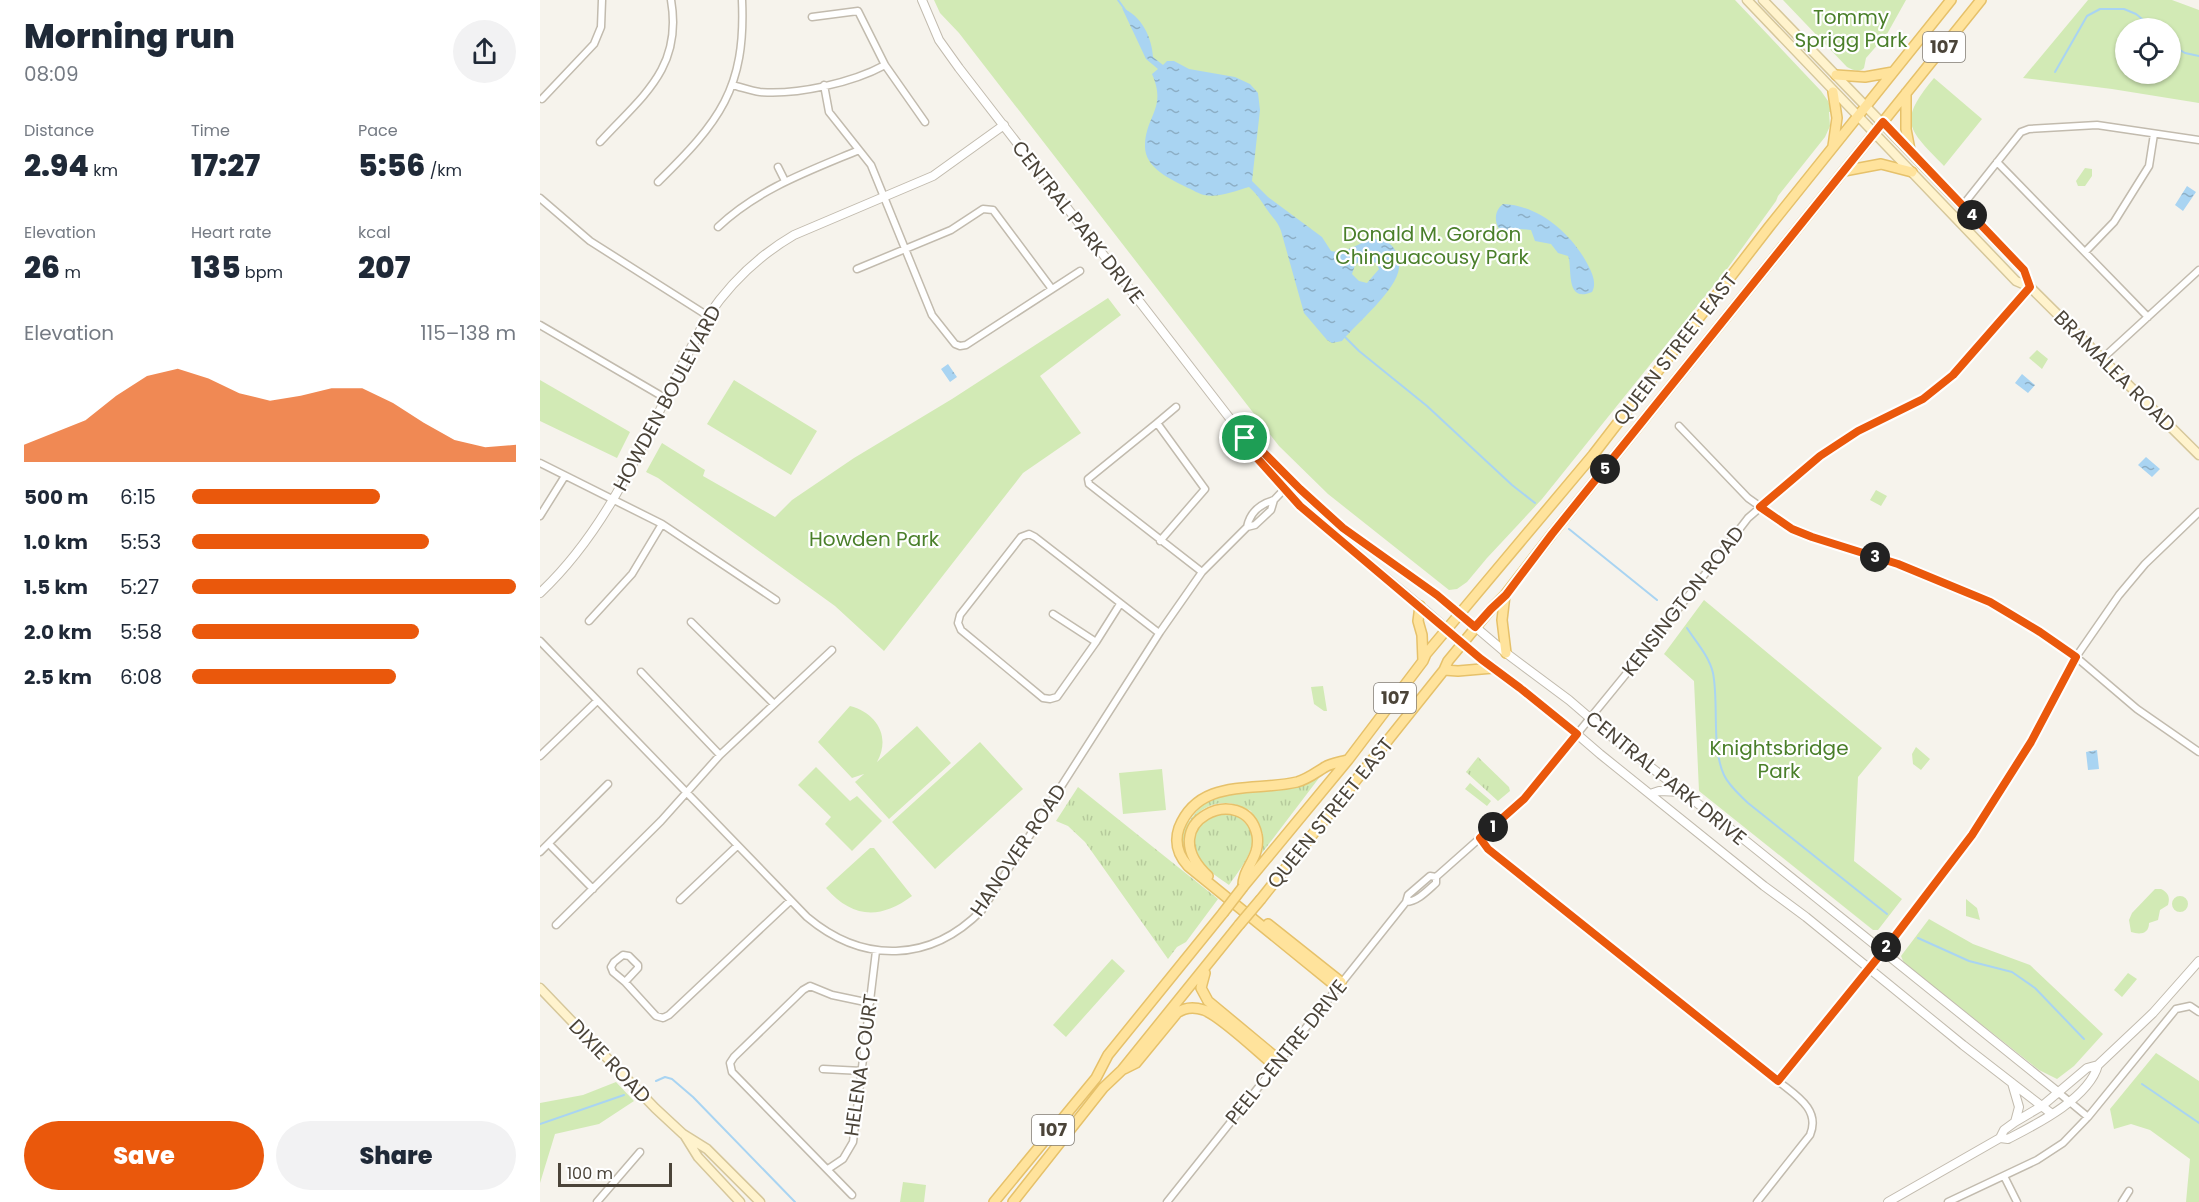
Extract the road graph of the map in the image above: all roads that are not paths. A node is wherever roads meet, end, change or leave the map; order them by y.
1 (602, 0) edge
2 (671, 0) edge
3 (741, 0) edge
4 (922, 0) edge
5 (1747, 0) edge
6 (1763, 0) edge
7 (1951, 0) edge
8 (1982, 0) edge
9 (812, 17) dead end
10 (885, 65) junction
11 (1893, 72) junction
12 (1836, 75) junction
13 (732, 85) junction
14 (824, 85) junction
15 (1833, 92) junction
16 (1906, 93) junction
17 (542, 99) dead end
18 (1866, 105) junction
19 (1858, 117) junction
20 (925, 122) dead end
21 (1883, 122) junction
22 (1004, 125) junction
23 (1874, 133) junction
24 (2154, 134) junction
25 (2199, 140) edge
26 (600, 142) dead end
27 (1833, 147) junction
28 (859, 150) junction
29 (1910, 150) junction
30 (1997, 162) junction
31 (778, 166) dead end
32 (1844, 171) junction
33 (1912, 172) junction
34 (785, 181) junction
35 (658, 182) dead end
36 (886, 197) junction
37 (540, 198) edge
38 (1963, 205) junction
39 (718, 226) dead end
40 (906, 250) junction
41 (2085, 252) junction
42 (857, 269) dead end
43 (2199, 270) edge
44 (1080, 271) dead end
45 (2030, 287) junction
46 (1052, 289) junction
47 (708, 316) junction
48 (2148, 317) junction
49 (540, 325) edge
50 (2103, 358) junction
51 (665, 398) junction
52 (1176, 407) dead end
53 (1157, 423) junction
54 (1679, 426) dead end
55 (1245, 438) junction
56 (2199, 455) edge
57 (540, 463) edge
58 (565, 476) junction
59 (1292, 481) junction
60 (1284, 489) junction
61 (613, 499) junction
62 (1760, 507) junction
63 (2199, 512) edge
64 (540, 516) edge
65 (662, 524) junction
66 (1160, 541) junction
67 (1202, 572) junction
68 (540, 593) edge
69 (1506, 595) junction
70 (776, 600) dead end
71 (1120, 604) junction
72 (1420, 606) junction
73 (1460, 614) junction
74 (1053, 615) dead end
75 (589, 621) dead end
76 (691, 622) dead end
77 (1475, 627) junction
78 (1447, 629) junction
79 (1159, 633) junction
80 (540, 641) edge
81 (1096, 642) junction
82 (1463, 643) junction
83 (832, 650) dead end
84 (1506, 653) junction
85 (2076, 657) junction
86 (1423, 661) junction
87 (1493, 668) junction
88 (1444, 669) junction
89 (641, 672) dead end
90 (597, 701) junction
91 (774, 704) junction
92 (1590, 718) junction
93 (1577, 734) junction
94 (2199, 752) edge
95 (720, 755) junction
96 (540, 756) edge
97 (1348, 760) junction
98 (608, 784) dead end
99 (1682, 792) junction
100 (686, 793) junction
101 (1650, 794) junction
102 (1480, 838) junction
103 (549, 844) junction
104 (737, 846) junction
105 (540, 852) edge
106 (1243, 887) junction
107 (593, 889) junction
108 (680, 900) dead end
109 (790, 901) junction
110 (556, 925) dead end
111 (1226, 942) junction
112 (876, 951) junction
113 (1882, 951) junction
114 (2199, 961) edge
115 (1869, 967) junction
116 (625, 982) junction
117 (1339, 985) junction
118 (540, 988) edge
119 (870, 1003) junction
120 (2199, 1012) edge
121 (1277, 1063) junction
122 (2098, 1065) junction
123 (823, 1069) dead end
124 (1122, 1070) junction
125 (862, 1071) junction
126 (1778, 1081) junction
127 (2012, 1082) junction
128 (2059, 1093) junction
129 (2069, 1101) junction
130 (2042, 1106) junction
131 (2052, 1114) junction
132 (2088, 1117) junction
133 (2015, 1122) junction
134 (683, 1134) junction
135 (2000, 1138) junction
136 (640, 1152) dead end
137 (828, 1169) junction
138 (2004, 1176) junction
139 (2129, 1191) dead end
140 (751, 1193) junction
141 (852, 1195) dead end
142 (597, 1202) edge
143 (741, 1202) edge
144 (760, 1202) edge
145 (994, 1202) edge
146 (1013, 1202) edge
147 (1167, 1202) edge
148 (1757, 1202) edge
149 (1888, 1202) edge
150 (1948, 1202) edge
151 (2017, 1202) edge
152 (2122, 1202) edge

1 - 17 street
2 - 26 street
3 - 13 street
4 - 22 street, CENTRAL PARK DRIVE
5 - 15 main road, BRAMALEA ROAD
6 - 12 main road, BRAMALEA ROAD
7 - 11 main road, QUEEN STREET EAST / 107
8 - 16 main road, QUEEN STREET EAST / 107
9 - 10 street
10 - 14 street
10 - 20 street
11 - 12 main road
11 - 18 main road, QUEEN STREET EAST / 107
12 - 18 main road, BRAMALEA ROAD
13 - 14 street
13 - 35 street
14 - 28 street
15 - 19 main road, BRAMALEA ROAD
15 - 27 main road
16 - 21 main road, QUEEN STREET EAST / 107
16 - 29 main road
18 - 19 main road, QUEEN STREET EAST / 107
18 - 21 main road, BRAMALEA ROAD
19 - 23 main road, BRAMALEA ROAD
19 - 27 main road, QUEEN STREET EAST / 107
21 - 23 main road, QUEEN STREET EAST / 107
21 - 29 main road, BRAMALEA ROAD
22 - 36 street, HOWDEN BOULEVARD
22 - 55 street, CENTRAL PARK DRIVE
23 - 32 main road, QUEEN STREET EAST / 107
23 - 33 main road, BRAMALEA ROAD
24 - 25 street
24 - 30 street
24 - 41 street
27 - 73 main road, QUEEN STREET EAST / 107
28 - 34 street
28 - 36 street
29 - 38 main road, BRAMALEA ROAD
30 - 38 street
30 - 41 street
31 - 34 street
32 - 33 main road
32 - 69 main road, QUEEN STREET EAST / 107
33 - 45 main road, BRAMALEA ROAD
34 - 39 street
36 - 40 street
36 - 47 street, HOWDEN BOULEVARD
37 - 47 street
38 - 45 main road, BRAMALEA ROAD
40 - 42 street
40 - 46 street
40 - 46 street
41 - 48 street
43 - 48 street
44 - 46 street
45 - 50 main road, BRAMALEA ROAD
45 - 62 street, KENSINGTON ROAD
47 - 51 street, HOWDEN BOULEVARD
48 - 50 street
49 - 51 street
50 - 56 main road, BRAMALEA ROAD
51 - 61 street, HOWDEN BOULEVARD
52 - 53 street
53 - 66 street
53 - 66 street
54 - 62 street
55 - 59 street, CENTRAL PARK DRIVE
55 - 60 street, CENTRAL PARK DRIVE
57 - 58 street
58 - 61 street
58 - 64 street
59 - 60 street, HANOVER ROAD
59 - 73 street, CENTRAL PARK DRIVE
60 - 67 street, HANOVER ROAD
60 - 72 street, CENTRAL PARK DRIVE
61 - 65 street
61 - 68 street, HOWDEN BOULEVARD
62 - 85 street
62 - 92 street, KENSINGTON ROAD
63 - 85 street
65 - 70 street
65 - 75 street
66 - 67 street
67 - 79 street, HANOVER ROAD
69 - 77 main road, QUEEN STREET EAST / 107
69 - 84 main road
71 - 79 street
71 - 81 street
71 - 81 street
72 - 78 street, CENTRAL PARK DRIVE
72 - 86 main road
73 - 77 street, CENTRAL PARK DRIVE
73 - 78 main road, QUEEN STREET EAST / 107
74 - 81 street
76 - 91 street
77 - 82 main road, QUEEN STREET EAST / 107
77 - 84 street, CENTRAL PARK DRIVE
78 - 82 street, CENTRAL PARK DRIVE
78 - 86 main road, QUEEN STREET EAST / 107
79 - 112 street, HANOVER ROAD
80 - 90 street, HANOVER ROAD
82 - 87 street, CENTRAL PARK DRIVE
82 - 88 main road, QUEEN STREET EAST / 107
83 - 91 street
84 - 92 street, CENTRAL PARK DRIVE
85 - 94 street
85 - 113 street
86 - 97 main road, QUEEN STREET EAST / 107
87 - 88 main road
87 - 93 street, CENTRAL PARK DRIVE
88 - 111 main road, QUEEN STREET EAST / 107, bridge
89 - 95 street
90 - 96 street
90 - 100 street, HANOVER ROAD
91 - 95 street
92 - 93 street, KENSINGTON ROAD
92 - 99 street, CENTRAL PARK DRIVE
93 - 101 street, CENTRAL PARK DRIVE
93 - 102 street, PEEL CENTRE DRIVE
95 - 100 street
97 - 106 main road, QUEEN STREET EAST / 107
97 - 117 main road
98 - 103 street
99 - 101 street
99 - 113 street, CENTRAL PARK DRIVE
100 - 104 street, HANOVER ROAD
100 - 107 street
101 - 115 street, CENTRAL PARK DRIVE
102 - 117 street, PEEL CENTRE DRIVE
102 - 126 street
103 - 105 street
103 - 107 street
104 - 108 street
104 - 109 street, HANOVER ROAD
106 - 117 main road
106 - 145 main road, QUEEN STREET EAST / 107, bridge
107 - 110 street
109 - 112 street, HANOVER ROAD
109 - 116 street
111 - 121 main road
111 - 124 main road, QUEEN STREET EAST / 107
112 - 119 street, HELENA COURT
113 - 115 street
113 - 128 street, CENTRAL PARK DRIVE
114 - 122 street
115 - 126 street
115 - 127 street, CENTRAL PARK DRIVE
116 - 116 street
117 - 121 street, PEEL CENTRE DRIVE
118 - 134 main road, DIXIE ROAD
119 - 125 street, HELENA COURT
119 - 137 street
120 - 132 street
121 - 124 main road
121 - 147 street, PEEL CENTRE DRIVE
122 - 128 street
122 - 129 street
123 - 125 street
124 - 146 main road, QUEEN STREET EAST / 107
125 - 137 street, HELENA COURT
126 - 148 street
127 - 130 street, CENTRAL PARK DRIVE
127 - 133 street
128 - 129 street, CENTRAL PARK DRIVE
128 - 130 street
129 - 131 street
129 - 132 street, CENTRAL PARK DRIVE
130 - 131 street, CENTRAL PARK DRIVE
130 - 133 street
131 - 135 street
132 - 138 street
133 - 135 street
134 - 140 main road, DIXIE ROAD
134 - 143 main road, DIXIE ROAD
135 - 149 street
136 - 142 street
137 - 141 street
138 - 150 street
138 - 151 street
139 - 152 street
140 - 143 street
140 - 144 main road, DIXIE ROAD

